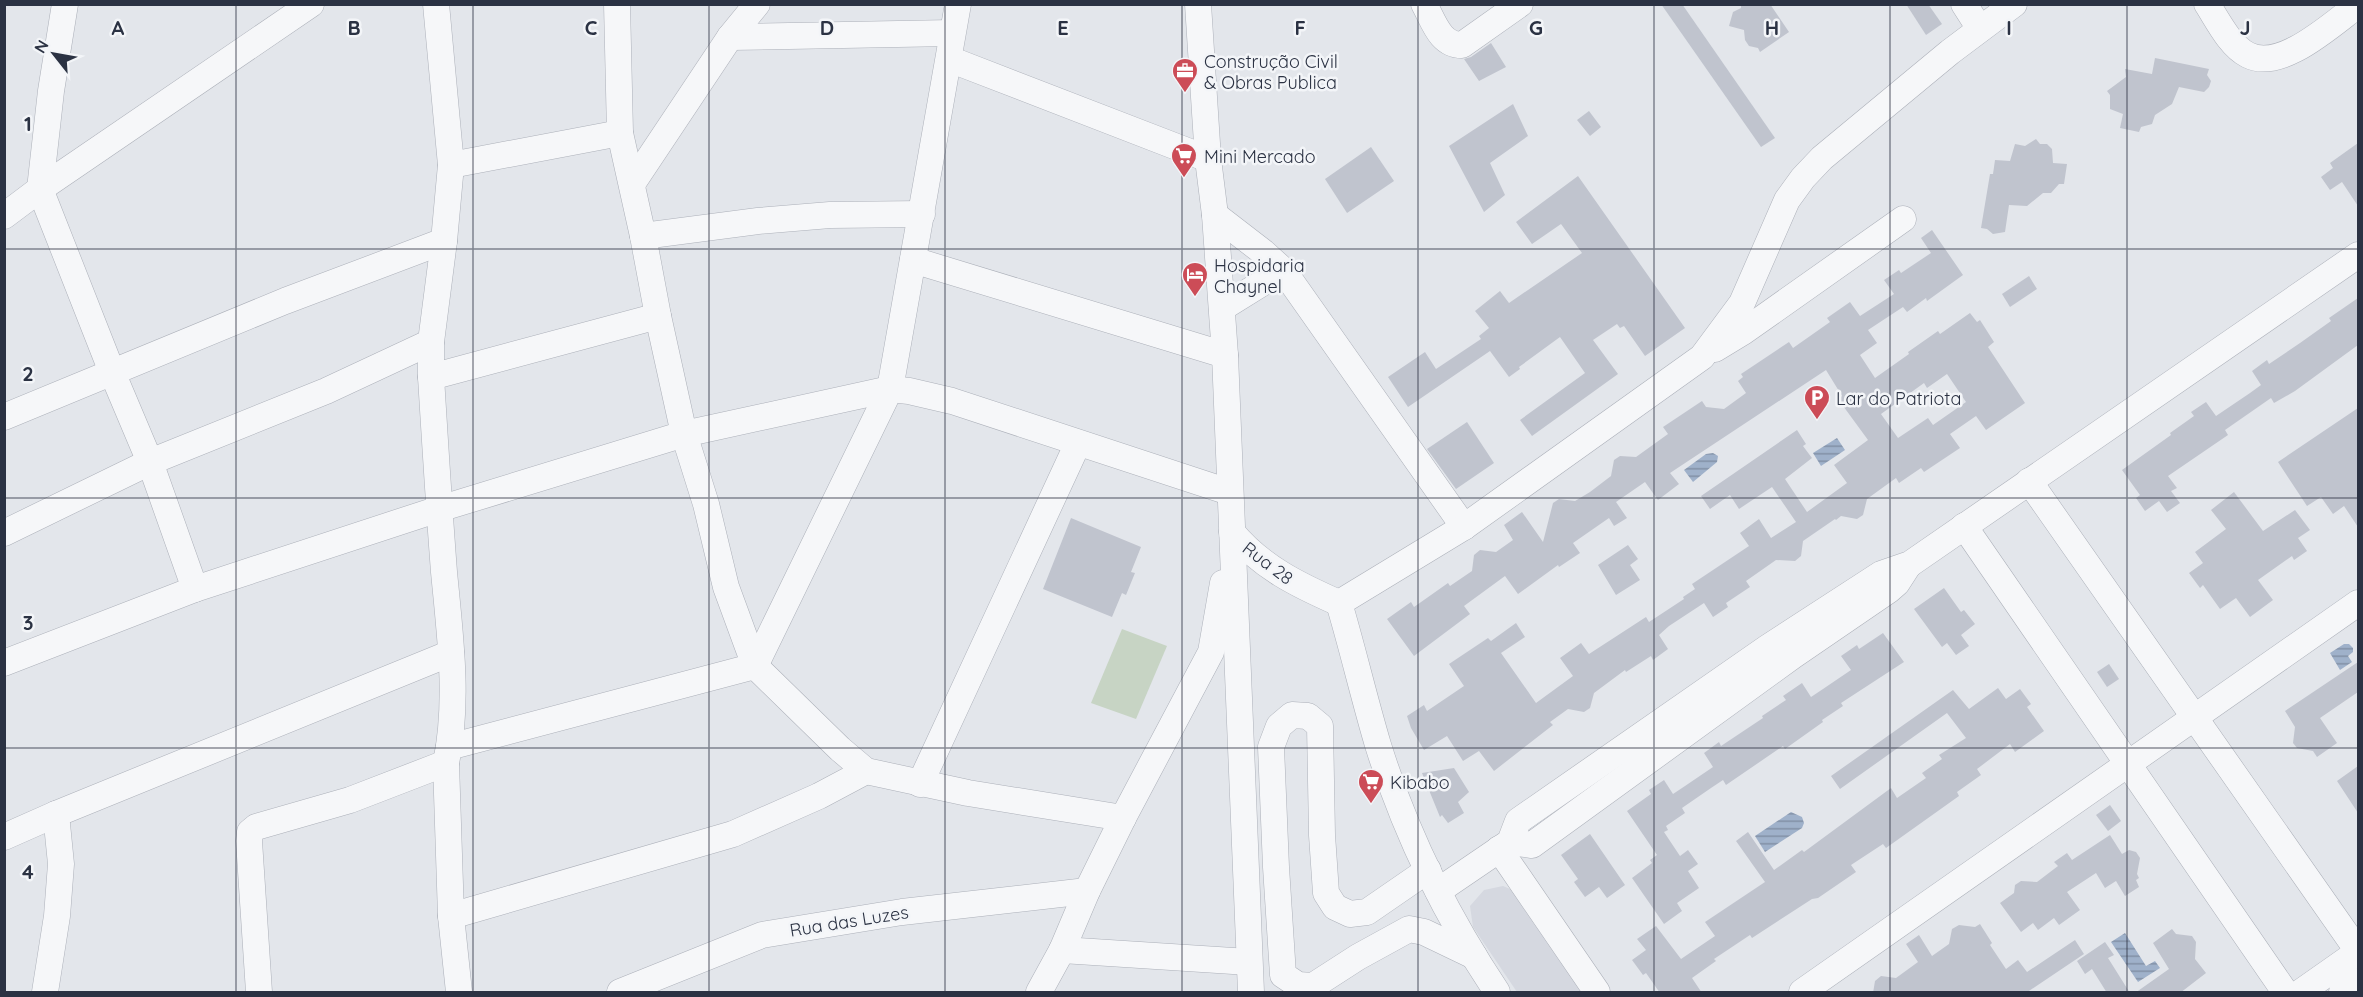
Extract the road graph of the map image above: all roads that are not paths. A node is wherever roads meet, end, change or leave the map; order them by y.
1 (64, 4) edge
2 (311, 4) edge
3 (436, 4) edge
4 (617, 4) edge
5 (757, 4) edge
6 (957, 4) edge
7 (1198, 4) edge
8 (1424, 4) edge
9 (1520, 4) edge
10 (1964, 4) edge
11 (2014, 4) edge
12 (2207, 4) edge
13 (2358, 5) edge
14 (1980, 29) junction
15 (952, 33) junction
16 (729, 37) junction
17 (949, 59) junction
18 (620, 133) junction
19 (1208, 159) junction
20 (451, 165) junction
21 (632, 184) junction
22 (40, 189) junction
23 (922, 214) junction
24 (1215, 215) junction
25 (4, 216) edge
26 (1903, 219) dead end
27 (644, 236) junction
28 (444, 241) junction
29 (2358, 255) edge
30 (913, 260) junction
31 (1283, 270) junction
32 (1750, 281) junction
33 (1784, 304) junction
34 (1222, 308) junction
35 (658, 316) junction
36 (431, 342) junction
37 (1226, 355) junction
38 (1702, 357) junction
39 (112, 372) junction
40 (431, 376) junction
41 (890, 389) junction
42 (4, 417) edge
43 (684, 434) junction
44 (1078, 443) junction
45 (150, 462) junction
46 (2029, 481) junction
47 (1229, 492) junction
48 (439, 509) junction
49 (1964, 526) junction
50 (1464, 527) junction
51 (1232, 532) junction
52 (4, 533) edge
53 (195, 589) junction
54 (1339, 603) junction
55 (2358, 603) edge
56 (451, 653) junction
57 (4, 663) edge
58 (755, 666) junction
59 (2195, 718) junction
60 (448, 755) junction
61 (2128, 765) junction
62 (866, 771) junction
63 (920, 784) junction
64 (56, 814) junction
65 (1123, 818) junction
66 (4, 837) edge
67 (1505, 846) junction
68 (1433, 880) junction
69 (1087, 891) junction
70 (451, 916) junction
71 (1062, 950) junction
72 (2358, 951) edge
73 (1474, 956) junction
74 (1249, 962) junction
75 (2358, 981) edge
76 (45, 993) edge
77 (259, 993) edge
78 (459, 993) edge
79 (620, 993) edge
80 (1039, 993) edge
81 (1251, 993) edge
82 (1497, 993) edge
83 (1597, 993) edge
84 (1802, 993) edge
85 (2285, 993) edge
86 (2301, 993) edge
87 (2342, 993) edge

1 - 22 street
2 - 22 street
3 - 20 street
4 - 18 street
5 - 16 street
6 - 15 street
7 - 19 street, Rua 28
8 - 9 street
10 - 14 street
11 - 14 street
12 - 13 street
14 - 32 street
15 - 16 street
15 - 17 street
16 - 21 street
17 - 19 street
17 - 23 street
18 - 20 street
18 - 21 street
19 - 24 street, Rua 28
20 - 28 street
21 - 27 street
22 - 25 street
22 - 39 street
23 - 27 street
23 - 30 street
24 - 31 street
24 - 34 street, Rua 28
26 - 33 street
27 - 35 street
28 - 36 street
28 - 39 street
29 - 46 street
30 - 37 street
30 - 41 street
31 - 34 street
31 - 50 street
32 - 33 street
32 - 38 street
33 - 38 street
34 - 37 street, Rua 28
35 - 40 street
35 - 43 street
36 - 40 street
36 - 45 street
37 - 47 street, Rua 28
38 - 50 street
39 - 42 street
39 - 45 street
40 - 48 street
41 - 43 street
41 - 44 street
41 - 58 street
43 - 48 street
43 - 58 street
44 - 47 street
44 - 63 street
45 - 52 street
45 - 53 street
46 - 49 street
46 - 59 street
47 - 51 street, Rua 28
48 - 53 street
48 - 56 street
49 - 61 street
49 - 67 street
50 - 54 street
51 - 54 street, Rua 28
51 - 65 street
51 - 74 street
53 - 57 street
54 - 68 street
55 - 59 street
56 - 60 street
56 - 64 street
58 - 60 street
58 - 62 street
59 - 61 street
59 - 72 street
60 - 70 street
60 - 77 street
61 - 84 street
61 - 85 street
62 - 63 street
62 - 70 street
63 - 65 street
64 - 66 street
64 - 76 street
65 - 69 street
67 - 68 street
67 - 83 street
68 - 73 street
68 - 73 street
69 - 71 street
69 - 79 street, Rua das Luzes
70 - 78 street
71 - 74 street
71 - 80 street
72 - 86 street
73 - 82 street
74 - 81 street
75 - 87 street

